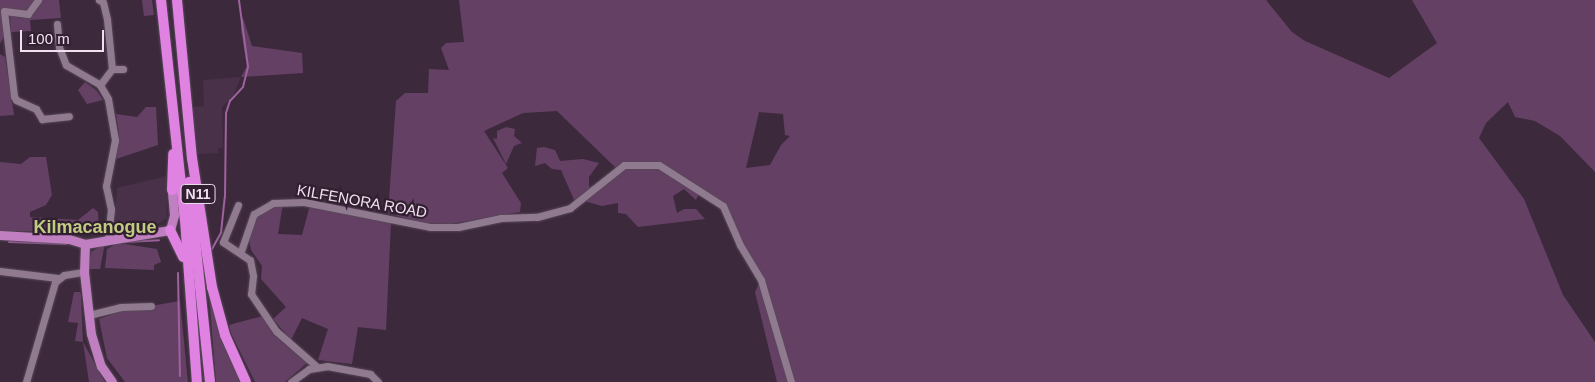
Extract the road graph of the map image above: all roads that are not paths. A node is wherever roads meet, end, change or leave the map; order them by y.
1 (38, 0) edge
2 (161, 0) edge
3 (170, 0) edge
4 (177, 0) edge
5 (103, 1) edge
6 (57, 24) dead end
7 (4, 47) edge
8 (112, 69) junction
9 (123, 69) dead end
10 (100, 85) junction
11 (69, 116) dead end
12 (174, 118) junction
13 (172, 190) joint
14 (238, 205) dead end
15 (170, 230) junction
16 (0, 235) edge
17 (108, 238) junction
18 (85, 244) junction
19 (241, 251) junction
20 (0, 271) edge
21 (84, 272) junction
22 (58, 278) junction
23 (189, 305) junction
24 (151, 306) dead end
25 (88, 315) junction
26 (316, 366) junction
27 (26, 382) edge
28 (112, 382) edge
29 (197, 382) edge
30 (210, 382) edge
31 (246, 382) edge
32 (291, 382) edge
33 (378, 382) edge
34 (791, 382) edge

1 - 7 street
2 - 12 highway, N11
3 - 30 highway, N11
4 - 31 highway, N11
5 - 8 street
6 - 10 street
7 - 11 street
8 - 9 street
8 - 10 street
10 - 17 street
12 - 13 highway, N11
12 - 23 highway, N11
13 - 15 main road
14 - 19 street
15 - 17 main road
15 - 23 highway, N11
16 - 18 main road
17 - 18 main road
18 - 21 main road
19 - 26 street
19 - 34 street, KILFENORA ROAD
20 - 22 street
21 - 22 street
21 - 25 main road
22 - 27 street
23 - 29 highway, N11
24 - 25 street
25 - 28 main road
26 - 32 street
26 - 33 street

